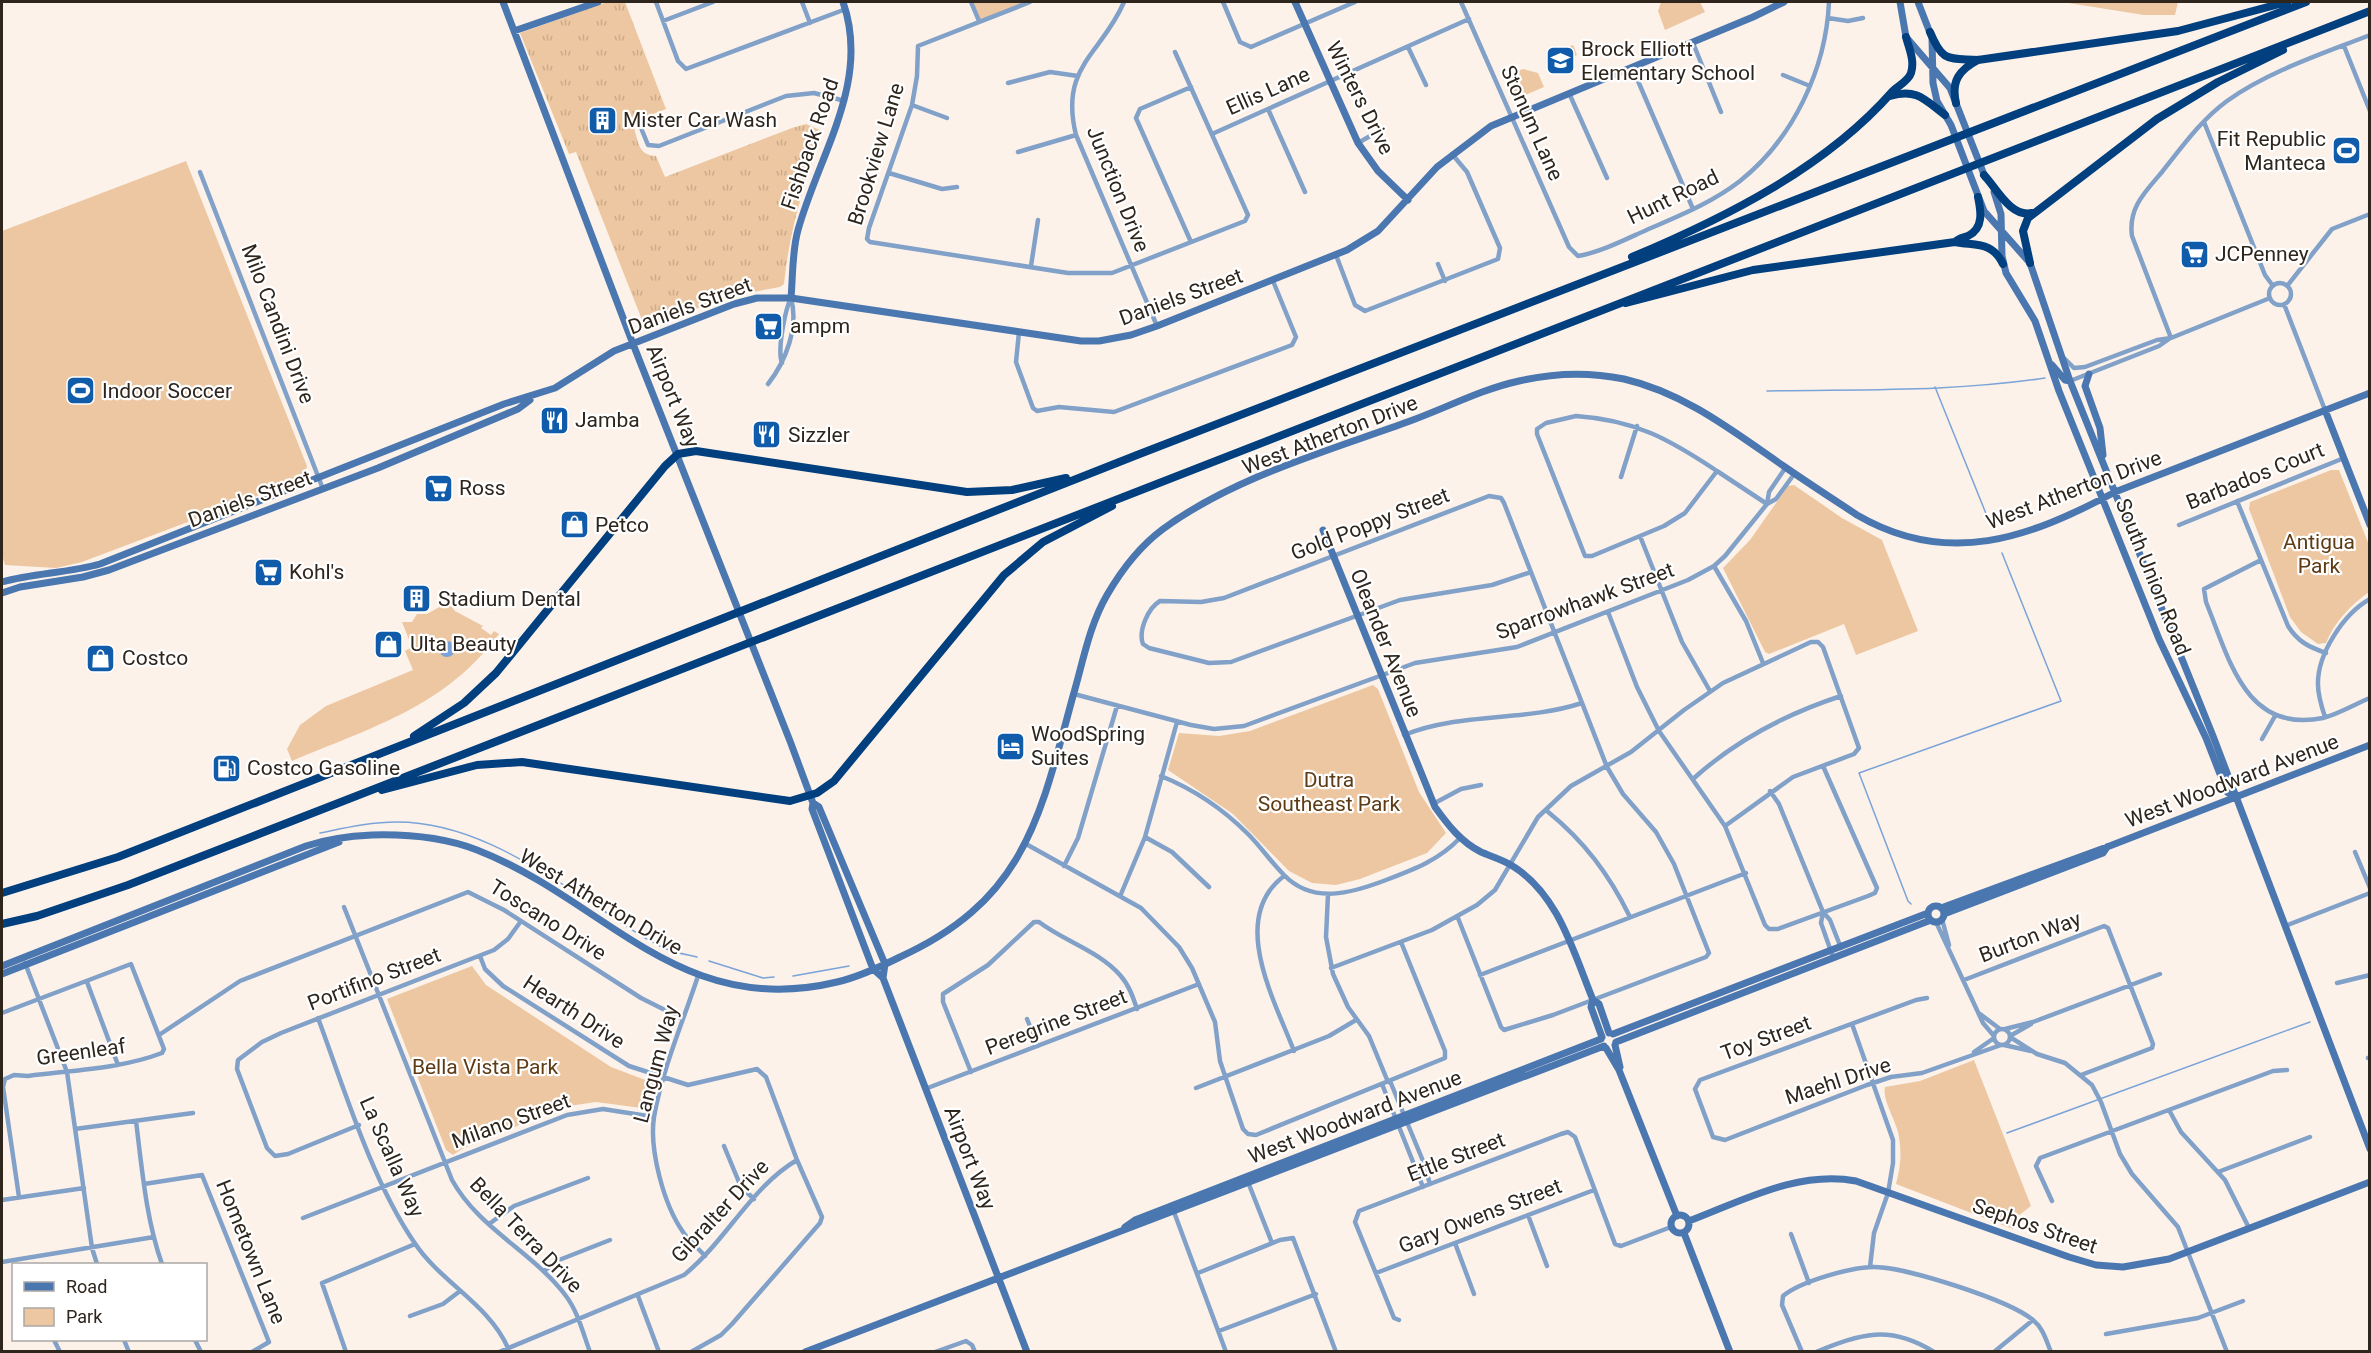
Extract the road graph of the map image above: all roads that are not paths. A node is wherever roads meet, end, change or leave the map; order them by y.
1 (503, 2) edge
2 (598, 2) edge
3 (656, 2) edge
4 (713, 2) edge
5 (802, 2) edge
6 (971, 2) edge
7 (1030, 2) edge
8 (1117, 2) edge
9 (1223, 2) edge
10 (1295, 2) edge
11 (1355, 2) edge
12 (1461, 2) edge
13 (1784, 2) edge
14 (1829, 2) edge
15 (1900, 2) edge
16 (1918, 2) edge
17 (2287, 2) edge
18 (2306, 2) edge
19 (1123, 3) edge
20 (844, 5) edge
21 (1771, 5) edge
22 (2370, 11) edge
23 (1828, 18) junction
24 (1863, 18) dead end
25 (2351, 18) junction
26 (1469, 20) junction
27 (663, 21) junction
28 (979, 21) junction
29 (810, 23) junction
30 (1305, 24) junction
31 (514, 31) junction
32 (1930, 32) junction
33 (2370, 35) edge
34 (1906, 37) junction
35 (1693, 43) junction
36 (2344, 46) junction
37 (1408, 47) junction
38 (1175, 52) dead end
39 (1978, 60) junction
40 (1632, 67) junction
41 (1933, 68) junction
42 (1783, 75) dead end
43 (1077, 76) junction
44 (1330, 81) junction
45 (1008, 83) dead end
46 (1426, 86) dead end
47 (1810, 86) junction
48 (1191, 87) junction
49 (1569, 93) junction
50 (1890, 96) junction
51 (845, 101) junction
52 (1956, 103) junction
53 (912, 105) junction
54 (1268, 109) junction
55 (2370, 111) edge
56 (1721, 112) dead end
57 (1945, 115) junction
58 (1512, 116) junction
59 (947, 118) dead end
60 (2204, 122) junction
61 (639, 123) dead end
62 (1377, 132) dead end
63 (1212, 134) junction
64 (1076, 135) junction
65 (1358, 143) junction
66 (1018, 152) dead end
67 (1452, 154) junction
68 (200, 172) dead end
69 (889, 173) junction
70 (1984, 175) junction
71 (1607, 178) dead end
72 (957, 187) dead end
73 (1305, 192) dead end
74 (1978, 197) junction
75 (1408, 201) junction
76 (2041, 208) junction
77 (1694, 209) junction
78 (2370, 214) edge
79 (1038, 220) dead end
80 (2001, 231) junction
81 (1191, 242) junction
82 (1955, 242) junction
83 (1336, 255) junction
84 (1575, 256) joint
85 (2030, 262) junction
86 (1438, 264) dead end
87 (2003, 264) junction
88 (1132, 266) junction
89 (1031, 267) junction
90 (1273, 280) junction
91 (1445, 280) junction
92 (2273, 286) junction
93 (2287, 286) junction
94 (791, 298) junction
95 (2270, 298) junction
96 (2284, 304) junction
97 (1605, 307) junction
98 (1157, 326) junction
99 (1019, 332) junction
100 (1445, 336) junction
101 (2171, 338) junction
102 (633, 344) junction
103 (2063, 357) junction
104 (2052, 365) junction
105 (2089, 374) junction
106 (2070, 381) junction
107 (768, 384) dead end
108 (2370, 393) edge
109 (534, 396) junction
110 (2325, 410) junction
111 (1637, 426) junction
112 (678, 454) junction
113 (1137, 455) junction
114 (2344, 458) junction
115 (2104, 464) junction
116 (1785, 467) junction
117 (1717, 471) junction
118 (1795, 473) junction
119 (1621, 477) dead end
120 (320, 478) junction
121 (1155, 484) junction
122 (323, 489) junction
123 (2115, 492) junction
124 (2103, 499) junction
125 (2237, 501) junction
126 (1767, 504) junction
127 (2179, 525) dead end
128 (2370, 525) edge
129 (1323, 530) dead end
130 (1640, 536) junction
131 (1334, 556) junction
132 (2261, 560) junction
133 (1714, 566) junction
134 (1531, 572) junction
135 (2, 582) edge
136 (1661, 591) junction
137 (2, 593) edge
138 (2370, 600) edge
139 (1608, 612) junction
140 (1357, 615) junction
141 (1555, 633) junction
142 (2326, 653) junction
143 (1763, 663) junction
144 (1381, 675) junction
145 (1710, 691) junction
146 (1074, 694) junction
147 (1841, 696) junction
148 (2370, 698) edge
149 (1582, 703) junction
150 (1117, 706) junction
151 (2275, 716) junction
152 (2325, 717) junction
153 (1177, 722) junction
154 (1659, 731) junction
155 (1404, 735) junction
156 (2262, 739) dead end
157 (2370, 745) edge
158 (365, 760) junction
159 (1608, 766) junction
160 (1823, 766) junction
161 (1161, 776) junction
162 (1693, 779) junction
163 (1480, 785) dead end
164 (1770, 791) junction
165 (2235, 797) junction
166 (349, 798) junction
167 (812, 799) junction
168 (1433, 804) junction
169 (1547, 811) junction
170 (1725, 826) junction
171 (1145, 837) junction
172 (1460, 838) junction
173 (1026, 844) junction
174 (2355, 852) dead end
175 (1510, 864) junction
176 (1064, 866) junction
177 (1746, 873) junction
178 (1284, 876) junction
179 (1209, 887) dead end
180 (2370, 888) edge
181 (2, 893) edge
182 (2370, 893) edge
183 (1121, 894) junction
184 (1328, 894) junction
185 (1688, 895) junction
186 (344, 908) dead end
187 (1822, 912) junction
188 (1937, 916) junction
189 (1630, 917) junction
190 (1458, 918) junction
191 (521, 921) junction
192 (2, 924) edge
193 (2285, 926) junction
194 (355, 936) junction
195 (1570, 941) junction
196 (1401, 942) junction
197 (1842, 950) junction
198 (1832, 954) junction
199 (480, 956) junction
200 (1818, 959) junction
201 (24, 962) junction
202 (885, 964) junction
203 (2, 966) edge
204 (1331, 968) junction
205 (873, 969) junction
206 (2, 974) edge
207 (2160, 974) dead end
208 (1480, 975) junction
209 (2370, 975) edge
210 (698, 976) junction
211 (883, 978) junction
212 (1964, 980) junction
213 (87, 982) junction
214 (2337, 983) dead end
215 (1199, 984) junction
216 (2132, 985) junction
217 (378, 995) junction
218 (1927, 998) dead end
219 (38, 999) junction
220 (1593, 999) junction
221 (1137, 1009) junction
222 (2, 1013) edge
223 (1980, 1014) junction
224 (318, 1018) junction
225 (683, 1019) junction
226 (1027, 1019) dead end
227 (1356, 1020) junction
228 (2033, 1022) junction
229 (1852, 1024) junction
230 (2003, 1029) junction
231 (2022, 1031) junction
232 (1611, 1033) junction
233 (159, 1035) junction
234 (1994, 1037) junction
235 (2010, 1037) junction
236 (1603, 1043) junction
237 (2019, 1043) junction
238 (1616, 1044) junction
239 (2002, 1045) junction
240 (1038, 1046) junction
241 (1294, 1051) junction
242 (2031, 1051) junction
243 (1969, 1055) junction
244 (118, 1065) junction
245 (1619, 1070) junction
246 (2287, 1070) dead end
247 (67, 1072) junction
248 (971, 1072) junction
249 (2081, 1075) junction
250 (1225, 1077) junction
251 (665, 1078) junction
252 (1387, 1082) junction
253 (1873, 1083) junction
254 (1196, 1088) dead end
255 (925, 1089) junction
256 (2169, 1110) junction
257 (194, 1113) dead end
258 (654, 1117) junction
259 (1406, 1118) junction
260 (136, 1121) junction
261 (1396, 1122) junction
262 (9, 1125) junction
263 (359, 1125) junction
264 (2, 1126) edge
265 (75, 1129) junction
266 (2110, 1132) junction
267 (2310, 1137) dead end
268 (1718, 1140) joint
269 (723, 1146) dead end
270 (2370, 1149) edge
271 (797, 1160) junction
272 (444, 1164) junction
273 (1423, 1167) junction
274 (1414, 1169) junction
275 (2218, 1172) junction
276 (588, 1178) dead end
277 (1247, 1180) junction
278 (2370, 1182) edge
279 (144, 1184) junction
280 (1430, 1184) junction
281 (383, 1187) junction
282 (1423, 1187) junction
283 (84, 1188) junction
284 (1594, 1190) junction
285 (1888, 1193) junction
286 (19, 1197) junction
287 (753, 1199) junction
288 (2, 1200) edge
289 (2052, 1201) dead end
290 (1174, 1212) junction
291 (1528, 1215) junction
292 (1677, 1216) junction
293 (303, 1218) dead end
294 (1689, 1221) junction
295 (489, 1224) junction
296 (1671, 1227) junction
297 (1123, 1228) junction
298 (2249, 1228) junction
299 (1684, 1233) junction
300 (1791, 1234) dead end
301 (154, 1237) junction
302 (610, 1240) dead end
303 (1272, 1243) junction
304 (1455, 1243) junction
305 (415, 1244) junction
306 (92, 1248) junction
307 (2189, 1251) junction
308 (705, 1256) junction
309 (32, 1257) junction
310 (2, 1262) edge
311 (34, 1263) edge
312 (97, 1263) edge
313 (162, 1263) edge
314 (1547, 1266) dead end
315 (1870, 1267) junction
316 (544, 1271) junction
317 (1198, 1273) junction
318 (1376, 1273) junction
319 (999, 1276) junction
320 (1809, 1283) junction
321 (459, 1291) junction
322 (1316, 1294) junction
323 (1474, 1294) dead end
324 (638, 1296) junction
325 (2243, 1301) dead end
326 (2214, 1312) junction
327 (410, 1316) dead end
328 (578, 1320) junction
329 (1399, 1320) dead end
330 (2033, 1320) junction
331 (1219, 1331) junction
332 (2106, 1334) dead end
333 (507, 1348) junction
334 (252, 1352) edge
335 (346, 1352) edge
336 (499, 1352) edge
337 (590, 1352) edge
338 (659, 1352) edge
339 (691, 1352) edge
340 (805, 1352) edge
341 (935, 1352) edge
342 (975, 1352) edge
343 (1027, 1352) edge
344 (1226, 1352) edge
345 (1336, 1352) edge
346 (1730, 1352) edge
347 (1802, 1352) edge
348 (1816, 1352) edge
349 (1934, 1352) edge
350 (1994, 1352) edge
351 (2051, 1352) edge
352 (2227, 1352) edge

1 - 31 street, Airport Way
2 - 31 street
3 - 27 street
4 - 27 street
5 - 29 street
6 - 28 street
7 - 28 street
8 - 19 street
9 - 30 street
10 - 30 street, Winters Drive
11 - 30 street
12 - 26 street, Stonum Lane
13 - 21 street, Daniels Street
14 - 23 street, Hunt Road
15 - 34 street
16 - 32 street, South Union Road
17 - 39 highway
18 - 100 highway
19 - 43 street, Junction Drive
20 - 29 street
20 - 51 street, Fishback Road
21 - 35 street, Daniels Street
22 - 25 highway
23 - 24 street
23 - 47 street, Hunt Road
25 - 76 highway
25 - 97 highway
26 - 37 street, Ellis Lane
26 - 58 street, Stonum Lane
27 - 29 street
28 - 53 street, Brookview Lane
30 - 44 street, Winters Drive
31 - 102 street, Airport Way
32 - 39 highway
32 - 41 street, South Union Road
33 - 36 street
34 - 41 street, South Union Road
34 - 50 highway
35 - 40 street, Daniels Street
35 - 56 street
36 - 55 street
36 - 60 street
37 - 44 street, Ellis Lane
37 - 46 street
38 - 48 street
39 - 52 highway
40 - 49 street, Daniels Street
40 - 77 street
41 - 52 street, South Union Road
41 - 57 street, South Union Road
42 - 47 street
43 - 45 street
43 - 64 street, Junction Drive
44 - 54 street, Ellis Lane
44 - 65 street, Winters Drive
47 - 77 street, Hunt Road
48 - 63 street
48 - 81 street
49 - 58 street, Daniels Street
49 - 71 street
50 - 57 highway
50 - 100 highway
51 - 61 street
51 - 94 street, Fishback Road
52 - 70 street, South Union Road
53 - 59 street
53 - 69 street, Brookview Lane
54 - 63 street, Ellis Lane
54 - 73 street
57 - 74 street, South Union Road
58 - 67 street, Daniels Street
58 - 84 street, Stonum Lane
60 - 92 street
60 - 101 street
62 - 65 street
63 - 81 street
64 - 66 street
64 - 88 street, Junction Drive
65 - 75 street, Winters Drive
67 - 75 street, Daniels Street
67 - 91 street
68 - 120 street, Milo Candini Drive
69 - 72 street
69 - 89 street, Brookview Lane
70 - 76 highway
70 - 80 street, South Union Road
74 - 80 street, South Union Road
74 - 82 highway
75 - 83 street, Daniels Street
76 - 85 highway
77 - 84 street, Hunt Road
78 - 93 street
79 - 89 street
80 - 85 street, South Union Road
80 - 87 street, South Union Road
81 - 88 street
82 - 87 highway
82 - 97 highway
83 - 90 street, Daniels Street
83 - 91 street
85 - 103 street, South Union Road
86 - 91 street
87 - 104 street, South Union Road
88 - 89 street
88 - 98 street, Junction Drive
90 - 98 street, Daniels Street
90 - 99 street
92 - 93 street
92 - 95 street
93 - 96 street
94 - 99 street, Daniels Street
94 - 102 street, Daniels Street
94 - 107 street, Fishback Road
95 - 96 street
95 - 101 street
96 - 110 street
97 - 121 highway
98 - 99 street, Daniels Street
100 - 113 highway
101 - 103 street
101 - 105 street
102 - 109 street, Daniels Street
102 - 112 street, Airport Way
103 - 106 street, South Union Road
104 - 106 street
104 - 124 street, South Union Road
105 - 106 street
105 - 115 street
106 - 115 street, South Union Road
108 - 110 street, West Atherton Drive
109 - 120 street, Daniels Street
109 - 122 street, Daniels Street
110 - 114 street
110 - 123 street, West Atherton Drive
111 - 117 street
111 - 119 street
111 - 130 street
112 - 113 highway
112 - 158 highway
112 - 167 street, Airport Way
113 - 158 highway
114 - 125 street, Barbados Court
114 - 128 street
115 - 123 street, South Union Road
116 - 118 street, West Atherton Drive
116 - 126 street
116 - 146 street, West Atherton Drive
117 - 126 street
117 - 130 street
118 - 124 street, West Atherton Drive
118 - 126 street
120 - 122 street, Milo Candini Drive
120 - 135 street, Daniels Street
121 - 166 highway
121 - 167 highway
122 - 137 street, Daniels Street
123 - 124 street, West Atherton Drive
123 - 165 street, South Union Road
124 - 165 street, South Union Road
125 - 127 street, Barbados Court
125 - 132 street
126 - 133 street, Sparrowhawk Street
129 - 131 street, Oleander Avenue
130 - 136 street
131 - 134 street, Gold Poppy Street
131 - 140 street, Oleander Avenue
131 - 140 street, Gold Poppy Street
132 - 142 street
132 - 151 street
133 - 136 street, Sparrowhawk Street
133 - 143 street
134 - 140 street
134 - 141 street
136 - 139 street, Sparrowhawk Street
136 - 145 street
138 - 142 street
139 - 141 street, Sparrowhawk Street
139 - 154 street
140 - 144 street, Oleander Avenue
141 - 144 street, Sparrowhawk Street
141 - 149 street
142 - 152 street
143 - 145 street
143 - 147 street
144 - 153 street, Sparrowhawk Street
144 - 155 street, Oleander Avenue
145 - 154 street
146 - 150 street, Sparrowhawk Street
146 - 173 street, West Atherton Drive
147 - 160 street
147 - 162 street
148 - 152 street
149 - 155 street
149 - 159 street
150 - 153 street, Sparrowhawk Street
150 - 176 street
151 - 152 street
151 - 156 street
153 - 161 street
154 - 159 street
154 - 162 street
155 - 168 street, Oleander Avenue
157 - 165 street, West Woodward Avenue
158 - 181 highway
159 - 169 street
159 - 185 street
160 - 164 street
160 - 187 street
161 - 171 street
161 - 178 street
162 - 170 street
163 - 168 street
164 - 170 street
164 - 187 street
165 - 188 street, West Woodward Avenue
165 - 193 street, South Union Road
166 - 167 highway
166 - 192 highway
167 - 202 street, Airport Way
167 - 205 street, Airport Way
168 - 172 street, Oleander Avenue
169 - 175 street
169 - 189 street
170 - 177 street
171 - 179 street
171 - 183 street
172 - 175 street
172 - 184 street
173 - 176 street
173 - 202 street, West Atherton Drive
174 - 180 street
175 - 190 street
175 - 195 street
176 - 183 street
177 - 185 street
177 - 187 street
178 - 184 street
178 - 241 street
182 - 193 street
183 - 215 street
184 - 204 street
185 - 189 street
185 - 220 street
186 - 194 street, Bella Terra Drive
187 - 197 street
187 - 198 street
188 - 197 street, West Woodward Avenue
188 - 212 street
189 - 195 street
190 - 196 street
190 - 208 street
191 - 194 street, Toscano Drive
191 - 199 street, Portifino Street
191 - 225 street, Toscano Drive
193 - 270 street, South Union Road
194 - 217 street, Bella Terra Drive
194 - 233 street, Toscano Drive
195 - 208 street
195 - 220 street
196 - 204 street
196 - 252 street
197 - 198 street, West Woodward Avenue
198 - 200 street, West Woodward Avenue
199 - 217 street, Portifino Street
199 - 251 street, Hearth Drive
200 - 232 street, West Woodward Avenue
200 - 238 street, West Woodward Avenue
201 - 203 street, West Atherton Drive
201 - 206 street, West Atherton Drive
201 - 210 street, West Atherton Drive
201 - 219 street
202 - 205 street, West Atherton Drive
202 - 211 street, Airport Way
204 - 227 street
205 - 210 street, West Atherton Drive
205 - 211 street, Airport Way
207 - 216 street
208 - 220 street
209 - 214 street
210 - 225 street, Langum Way
211 - 255 street, Airport Way
212 - 216 street, Burton Way
212 - 223 street
213 - 219 street
213 - 233 street
213 - 244 street
215 - 221 street, Peregrine Street
215 - 250 street
216 - 228 street
216 - 249 street
217 - 224 street, Portifino Street
217 - 272 street, Bella Terra Drive
218 - 229 street, Toy Street
219 - 222 street
219 - 247 street
220 - 232 street
220 - 236 street
221 - 240 street, Peregrine Street
221 - 248 street
223 - 230 street
223 - 234 street
224 - 263 street, La Scalla Way
224 - 263 street, Portifino Street
225 - 251 street, Langum Way
226 - 240 street
227 - 241 street
227 - 252 street
228 - 230 street
228 - 231 street
229 - 253 street
229 - 268 street, Toy Street
230 - 234 street, Maehl Drive
230 - 235 street
231 - 235 street
231 - 237 street
232 - 236 street, West Woodward Avenue
232 - 238 street
233 - 244 street, Greenleaf
234 - 239 street
234 - 243 street, Maehl Drive
235 - 237 street
235 - 239 street
236 - 238 street, West Woodward Avenue
236 - 245 street
236 - 259 street, West Woodward Avenue
237 - 242 street
238 - 245 street
239 - 242 street
239 - 243 street, Maehl Drive
240 - 248 street, Peregrine Street
241 - 250 street
242 - 249 street
243 - 253 street, Maehl Drive
244 - 247 street, Greenleaf
245 - 292 street
246 - 256 street
247 - 262 street, Greenleaf
247 - 265 street
248 - 255 street, Peregrine Street
249 - 266 street
250 - 252 street
250 - 254 street
251 - 258 street, Langum Way
251 - 271 street, Hearth Drive
252 - 259 street
252 - 261 street
253 - 268 street, Maehl Drive
253 - 285 street
255 - 319 street, Airport Way
256 - 266 street
256 - 275 street
257 - 260 street
258 - 272 street, Milano Street
258 - 308 street, Langum Way
259 - 261 street, West Woodward Avenue
259 - 273 street
260 - 265 street
260 - 279 street
261 - 274 street
261 - 277 street, West Woodward Avenue
262 - 264 street
262 - 286 street
263 - 281 street, La Scalla Way
265 - 283 street
266 - 289 street
266 - 307 street
267 - 275 street
269 - 287 street
271 - 287 street, Gibralter Drive
271 - 339 street
272 - 281 street, Milano Street
272 - 295 street, Bella Terra Drive
273 - 274 street
273 - 280 street
274 - 282 street
275 - 298 street
276 - 295 street
277 - 290 street, West Woodward Avenue
277 - 297 street, West Woodward Avenue
277 - 303 street
278 - 298 street, Sephos Street
279 - 301 street
279 - 334 street, Hometown Lane
280 - 282 street, Ettle Street
280 - 284 street, Ettle Street
281 - 293 street, Milano Street
281 - 305 street, La Scalla Way
282 - 318 street, Ettle Street
283 - 286 street
283 - 306 street
284 - 291 street, Gary Owens Street
284 - 296 street
285 - 294 street, Sephos Street
285 - 307 street, Sephos Street
285 - 315 street
286 - 288 street
287 - 308 street, Gibralter Drive
290 - 297 street, West Woodward Avenue
290 - 317 street
291 - 304 street, Gary Owens Street
291 - 314 street
292 - 294 street
292 - 296 street
294 - 299 street
295 - 316 street, Bella Terra Drive
296 - 299 street
297 - 319 street, West Woodward Avenue
298 - 307 street, Sephos Street
299 - 346 street
300 - 320 street
301 - 306 street
301 - 313 street
302 - 316 street
303 - 317 street
303 - 322 street
304 - 318 street, Gary Owens Street
304 - 323 street
305 - 321 street, La Scalla Way
305 - 335 street
306 - 309 street
306 - 312 street
307 - 326 street
308 - 324 street, Gibralter Drive
309 - 310 street
309 - 311 street
315 - 320 street
315 - 330 street
316 - 328 street, Bella Terra Drive
317 - 331 street
318 - 329 street
319 - 340 street, West Woodward Avenue
319 - 343 street, Airport Way
320 - 347 street
321 - 327 street
321 - 333 street, La Scalla Way
322 - 331 street
322 - 345 street
324 - 328 street, Gibralter Drive
324 - 338 street
325 - 326 street
326 - 332 street
326 - 352 street
328 - 333 street, Gibralter Drive
328 - 337 street, Bella Terra Drive
330 - 350 street
330 - 351 street
331 - 344 street
333 - 336 street, Gibralter Drive
341 - 342 street
348 - 349 street

